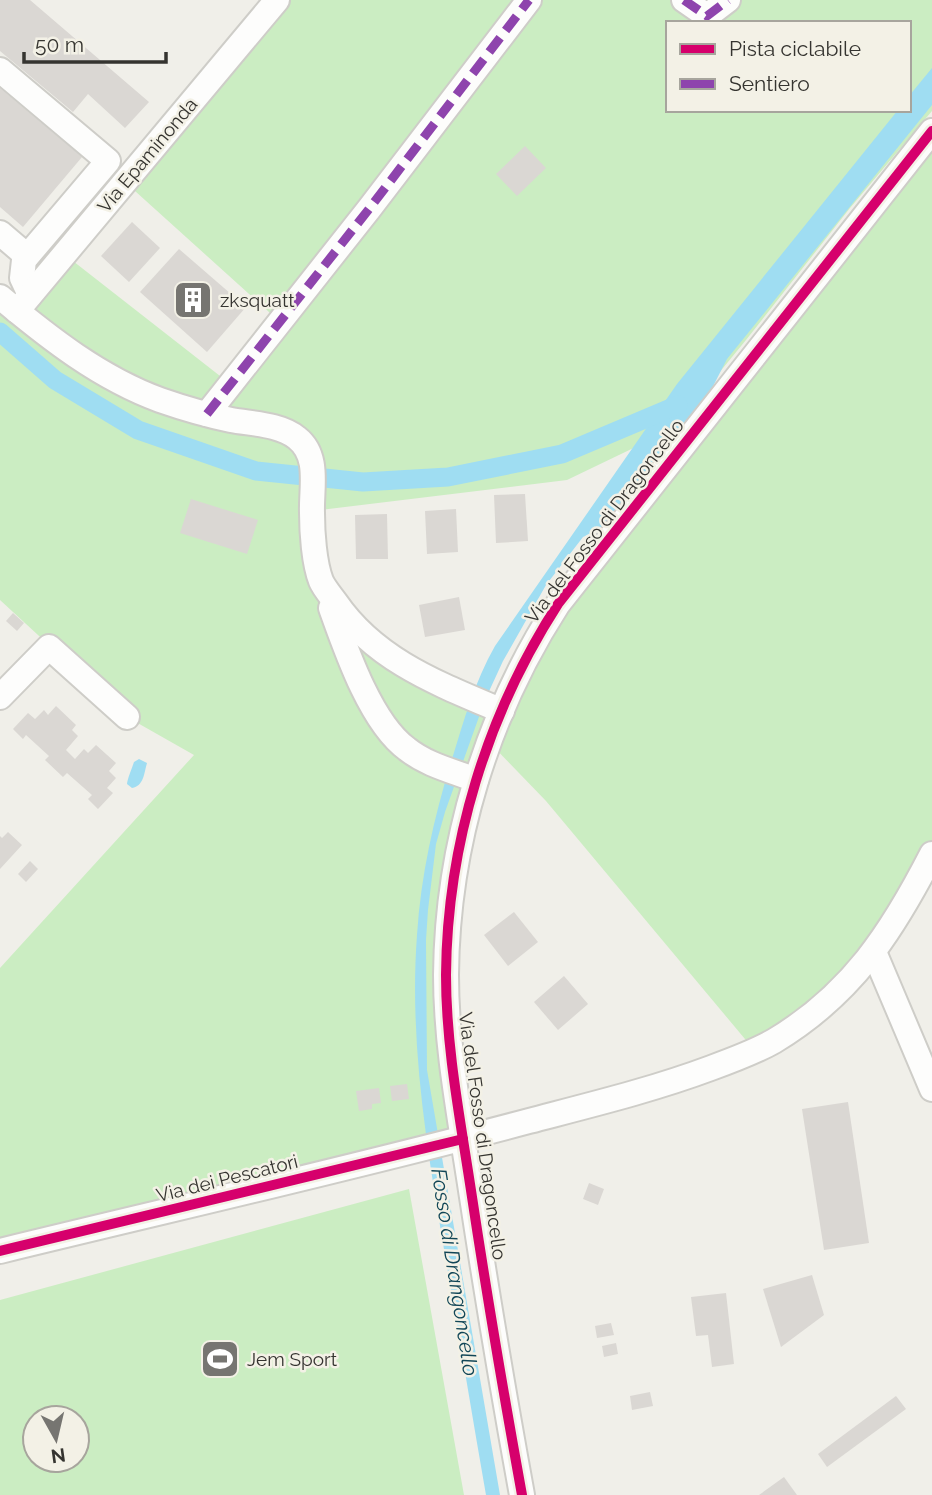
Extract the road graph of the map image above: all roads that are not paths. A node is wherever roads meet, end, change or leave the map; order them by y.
1 (277, 0) edge
2 (529, 0) edge
3 (684, 0) edge
4 (728, 0) edge
5 (0, 70) edge
6 (932, 131) edge
7 (0, 233) edge
8 (27, 256) junction
9 (15, 301) edge
10 (206, 414) junction
11 (321, 581) junction
12 (395, 660) junction
13 (363, 686) junction
14 (0, 697) edge
15 (498, 709) junction
16 (127, 717) dead end
17 (473, 779) junction
18 (932, 854) edge
19 (874, 952) junction
20 (932, 1089) edge
21 (455, 1141) junction
22 (0, 1251) edge
23 (522, 1495) edge

1 - 9 street, Via Epaminonda
2 - 10 street
3 - 4 street
5 - 8 street
6 - 15 street, Via del Fosso di Dragoncello
7 - 8 street
8 - 9 street
9 - 10 street
10 - 11 street
11 - 12 street
11 - 13 street
12 - 13 street
12 - 15 street
13 - 17 street
14 - 16 street
15 - 17 street, Via del Fosso di Dragoncello
17 - 21 street, Via del Fosso di Dragoncello
18 - 19 street, Via dei Pescatori
19 - 20 street
19 - 21 street, Via dei Pescatori
21 - 22 street, Via dei Pescatori
21 - 23 street, Via del Fosso di Dragoncello

